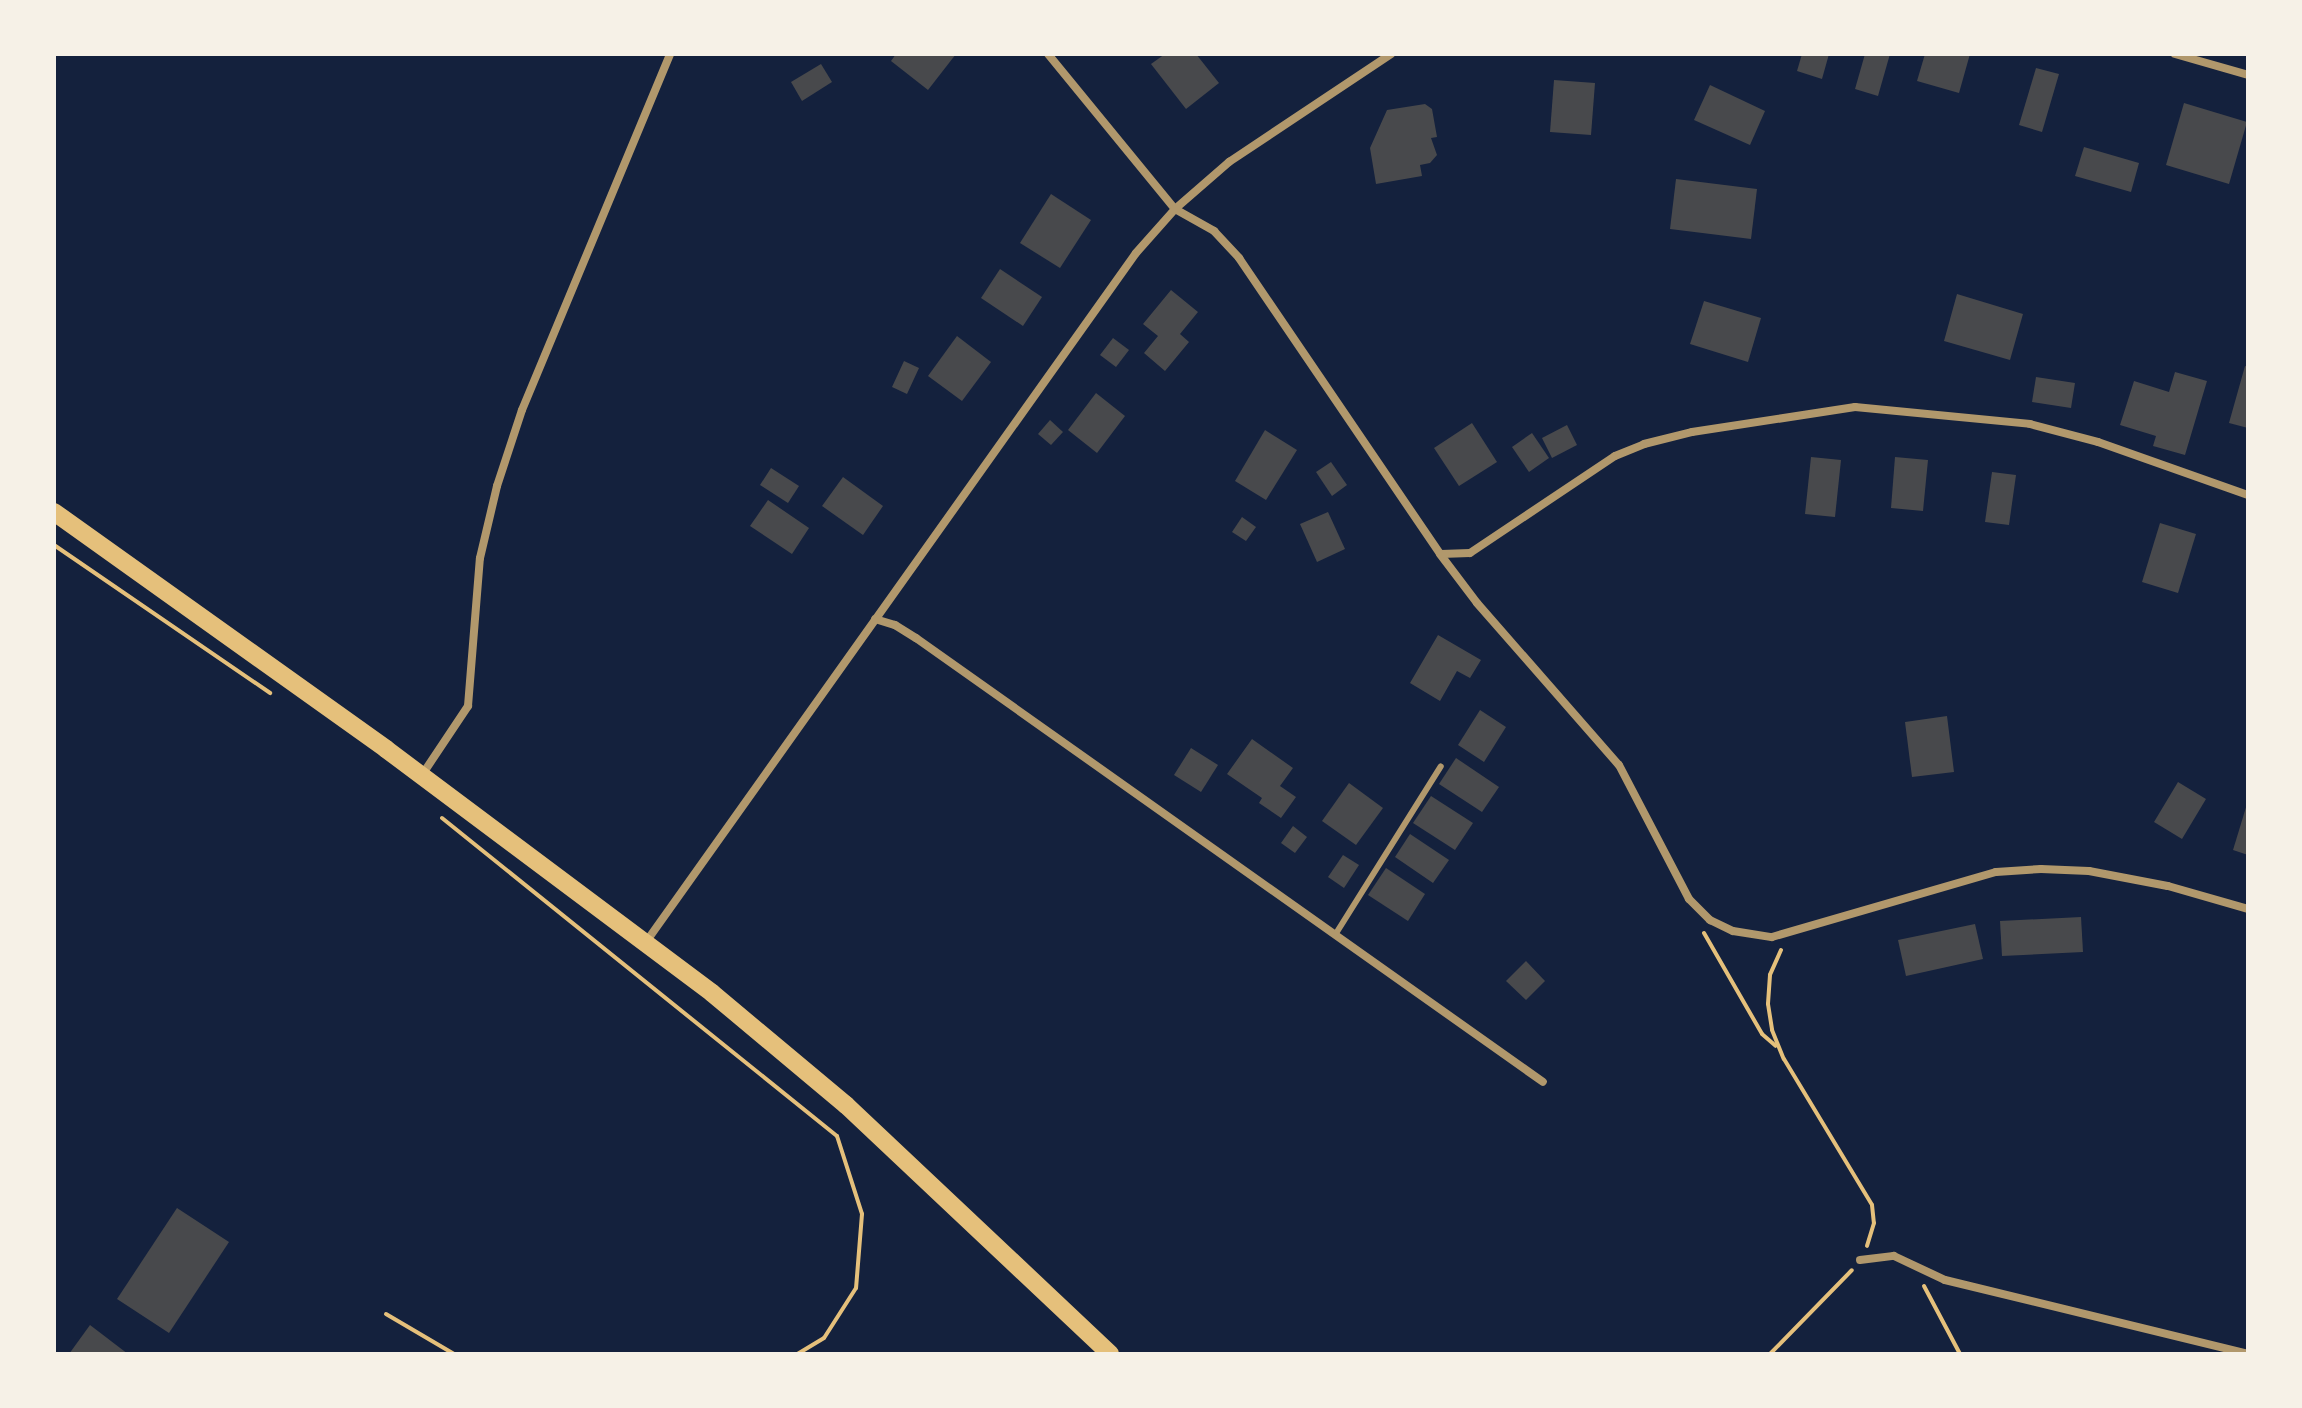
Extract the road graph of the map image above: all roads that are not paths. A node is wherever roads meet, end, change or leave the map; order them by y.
1 (670, 54) edge
2 (1048, 54) edge
3 (1391, 54) edge
4 (2175, 54) edge
5 (2248, 75) edge
6 (1175, 209) junction
7 (2248, 495) edge
8 (54, 512) edge
9 (1440, 554) junction
10 (875, 619) junction
11 (1441, 766) dead end
12 (421, 775) junction
13 (2248, 909) edge
14 (1335, 935) junction
15 (644, 943) junction
16 (1543, 1082) dead end
17 (1860, 1260) road end
18 (1110, 1354) edge
19 (2248, 1354) edge

1 - 12 street
2 - 6 street
3 - 6 street
4 - 5 street
6 - 9 street
6 - 10 street
7 - 9 street
8 - 12 highway
9 - 13 street
10 - 14 street
10 - 15 street
11 - 14 lane
12 - 15 highway
14 - 16 street
15 - 18 highway
17 - 19 street

